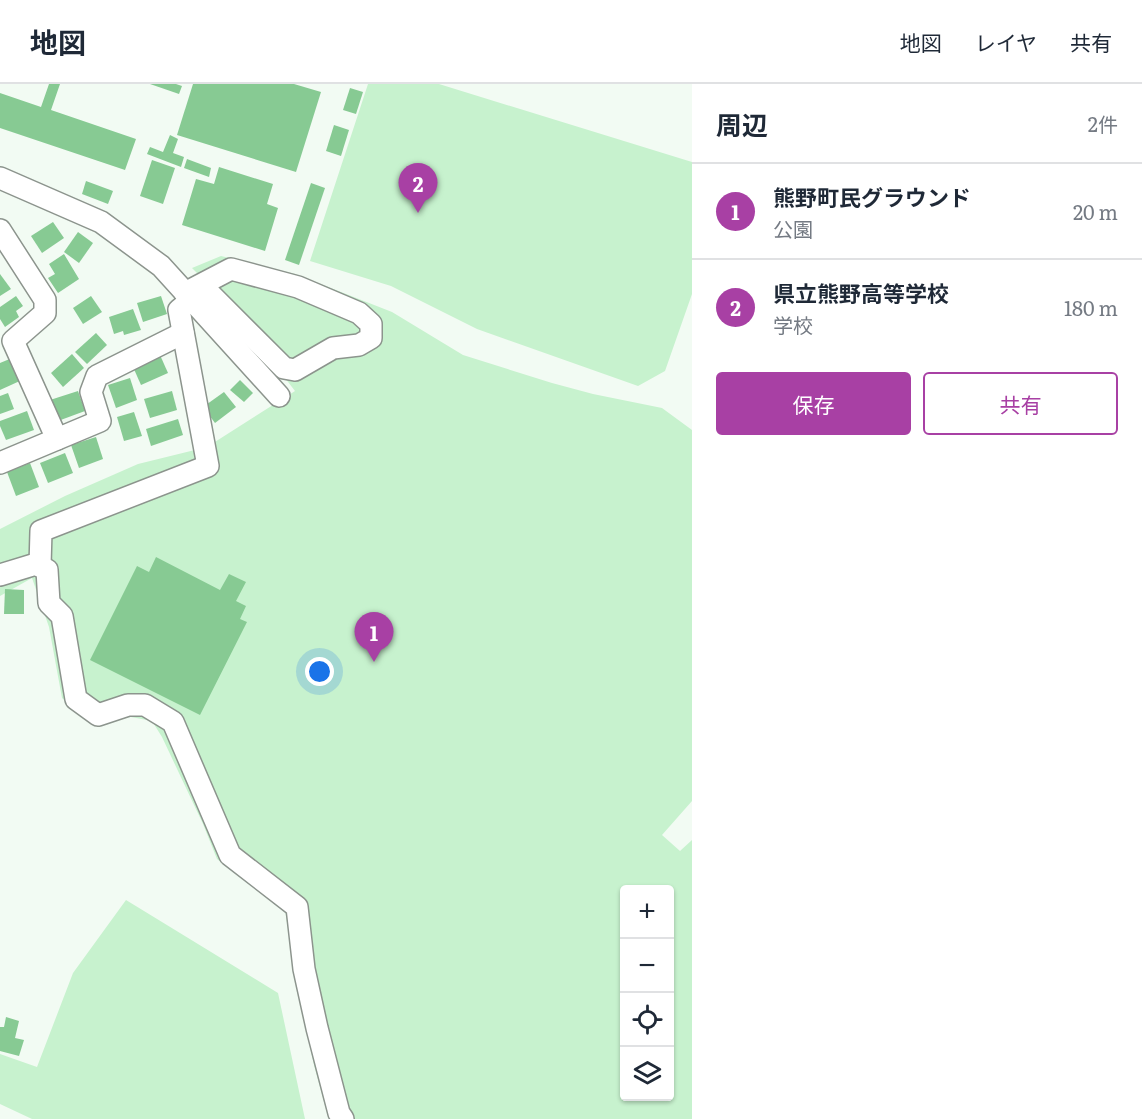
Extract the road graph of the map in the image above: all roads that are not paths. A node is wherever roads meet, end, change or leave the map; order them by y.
1 (0, 178) edge
2 (0, 230) edge
3 (194, 292) junction
4 (183, 333) junction
5 (6, 343) edge
6 (279, 396) dead end
7 (57, 439) junction
8 (0, 463) edge
9 (40, 566) junction
10 (0, 575) edge
11 (343, 1119) edge

1 - 3 street
2 - 5 street
3 - 3 street
3 - 4 street
3 - 6 street
4 - 7 street
4 - 9 street
5 - 7 street
7 - 8 street
9 - 10 street
9 - 11 street

